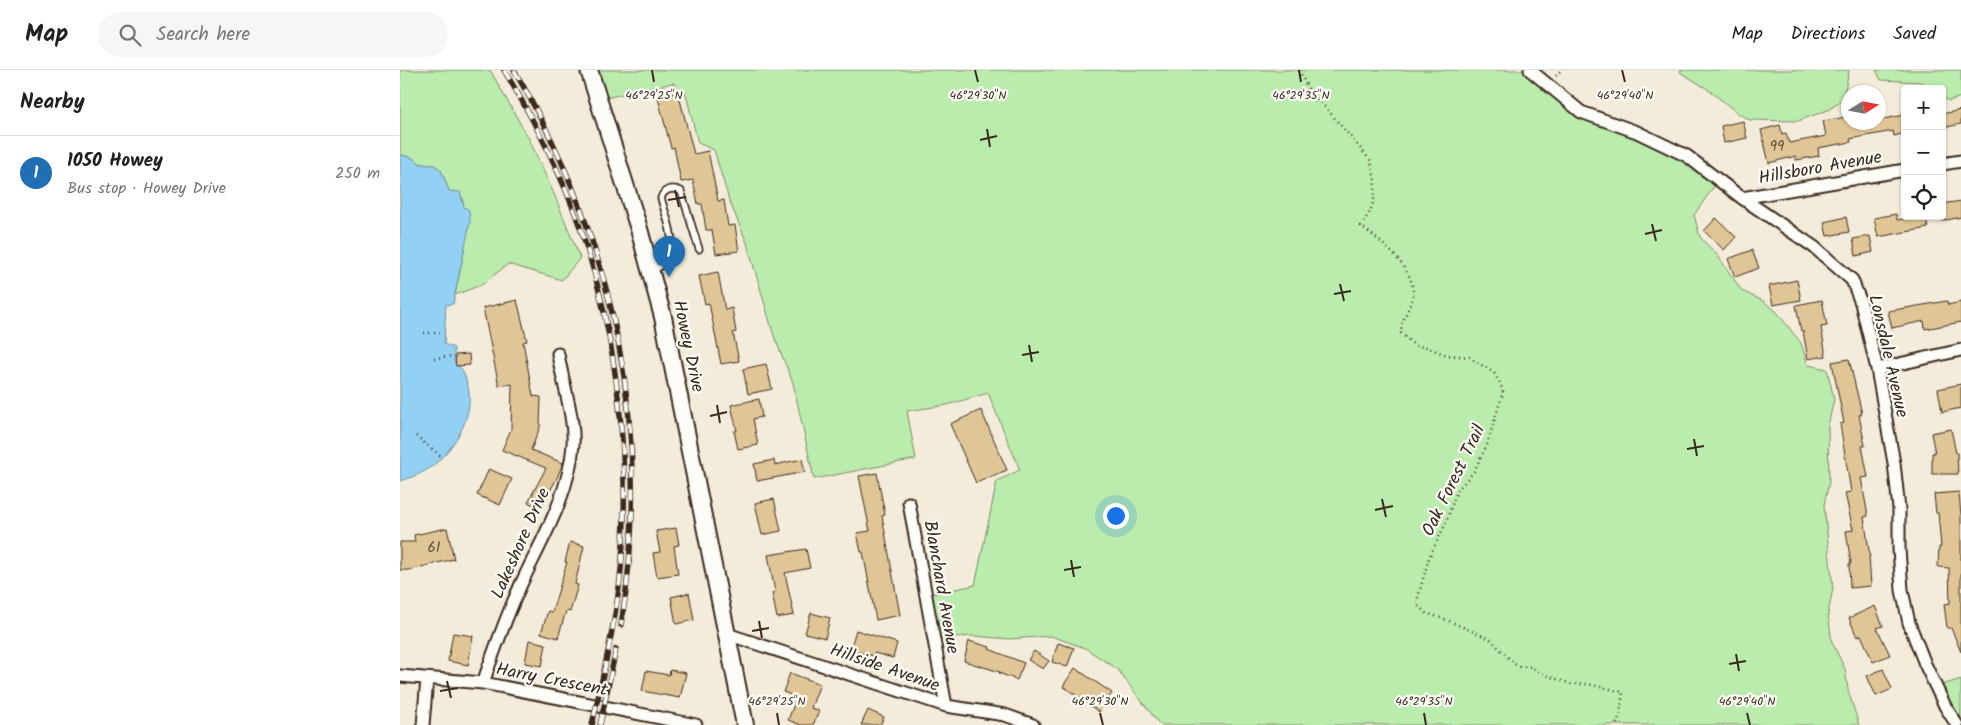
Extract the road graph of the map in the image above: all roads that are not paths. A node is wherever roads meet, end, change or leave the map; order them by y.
1 (589, 70) edge
2 (1530, 70) edge
3 (1961, 160) edge
4 (1946, 163) edge
5 (1901, 171) edge
6 (1742, 198) junction
7 (699, 249) dead end
8 (651, 270) junction
9 (1961, 350) edge
10 (558, 354) dead end
11 (1877, 369) junction
12 (910, 503) dead end
13 (728, 634) junction
14 (400, 676) edge
15 (428, 679) junction
16 (483, 683) junction
17 (946, 706) junction
18 (423, 725) edge
19 (696, 725) edge
20 (745, 725) edge
21 (1033, 725) edge
22 (1957, 725) edge

1 - 8 main road, Howey Drive
2 - 6 street, Lonsdale Avenue
3 - 4 street
5 - 6 street, Hillsboro Avenue
6 - 11 street, Lonsdale Avenue
7 - 8 lane
8 - 13 main road, Howey Drive
9 - 11 street
10 - 16 street, Lakeshore Drive
11 - 22 street, Lonsdale Avenue
12 - 17 street, Blanchard Avenue
13 - 17 street, Hillside Avenue
13 - 20 main road, Howey Drive
14 - 15 street, Harry Crescent
15 - 16 street, Harry Crescent
15 - 18 street
16 - 19 street, Harry Crescent
17 - 21 street, Hillside Avenue

